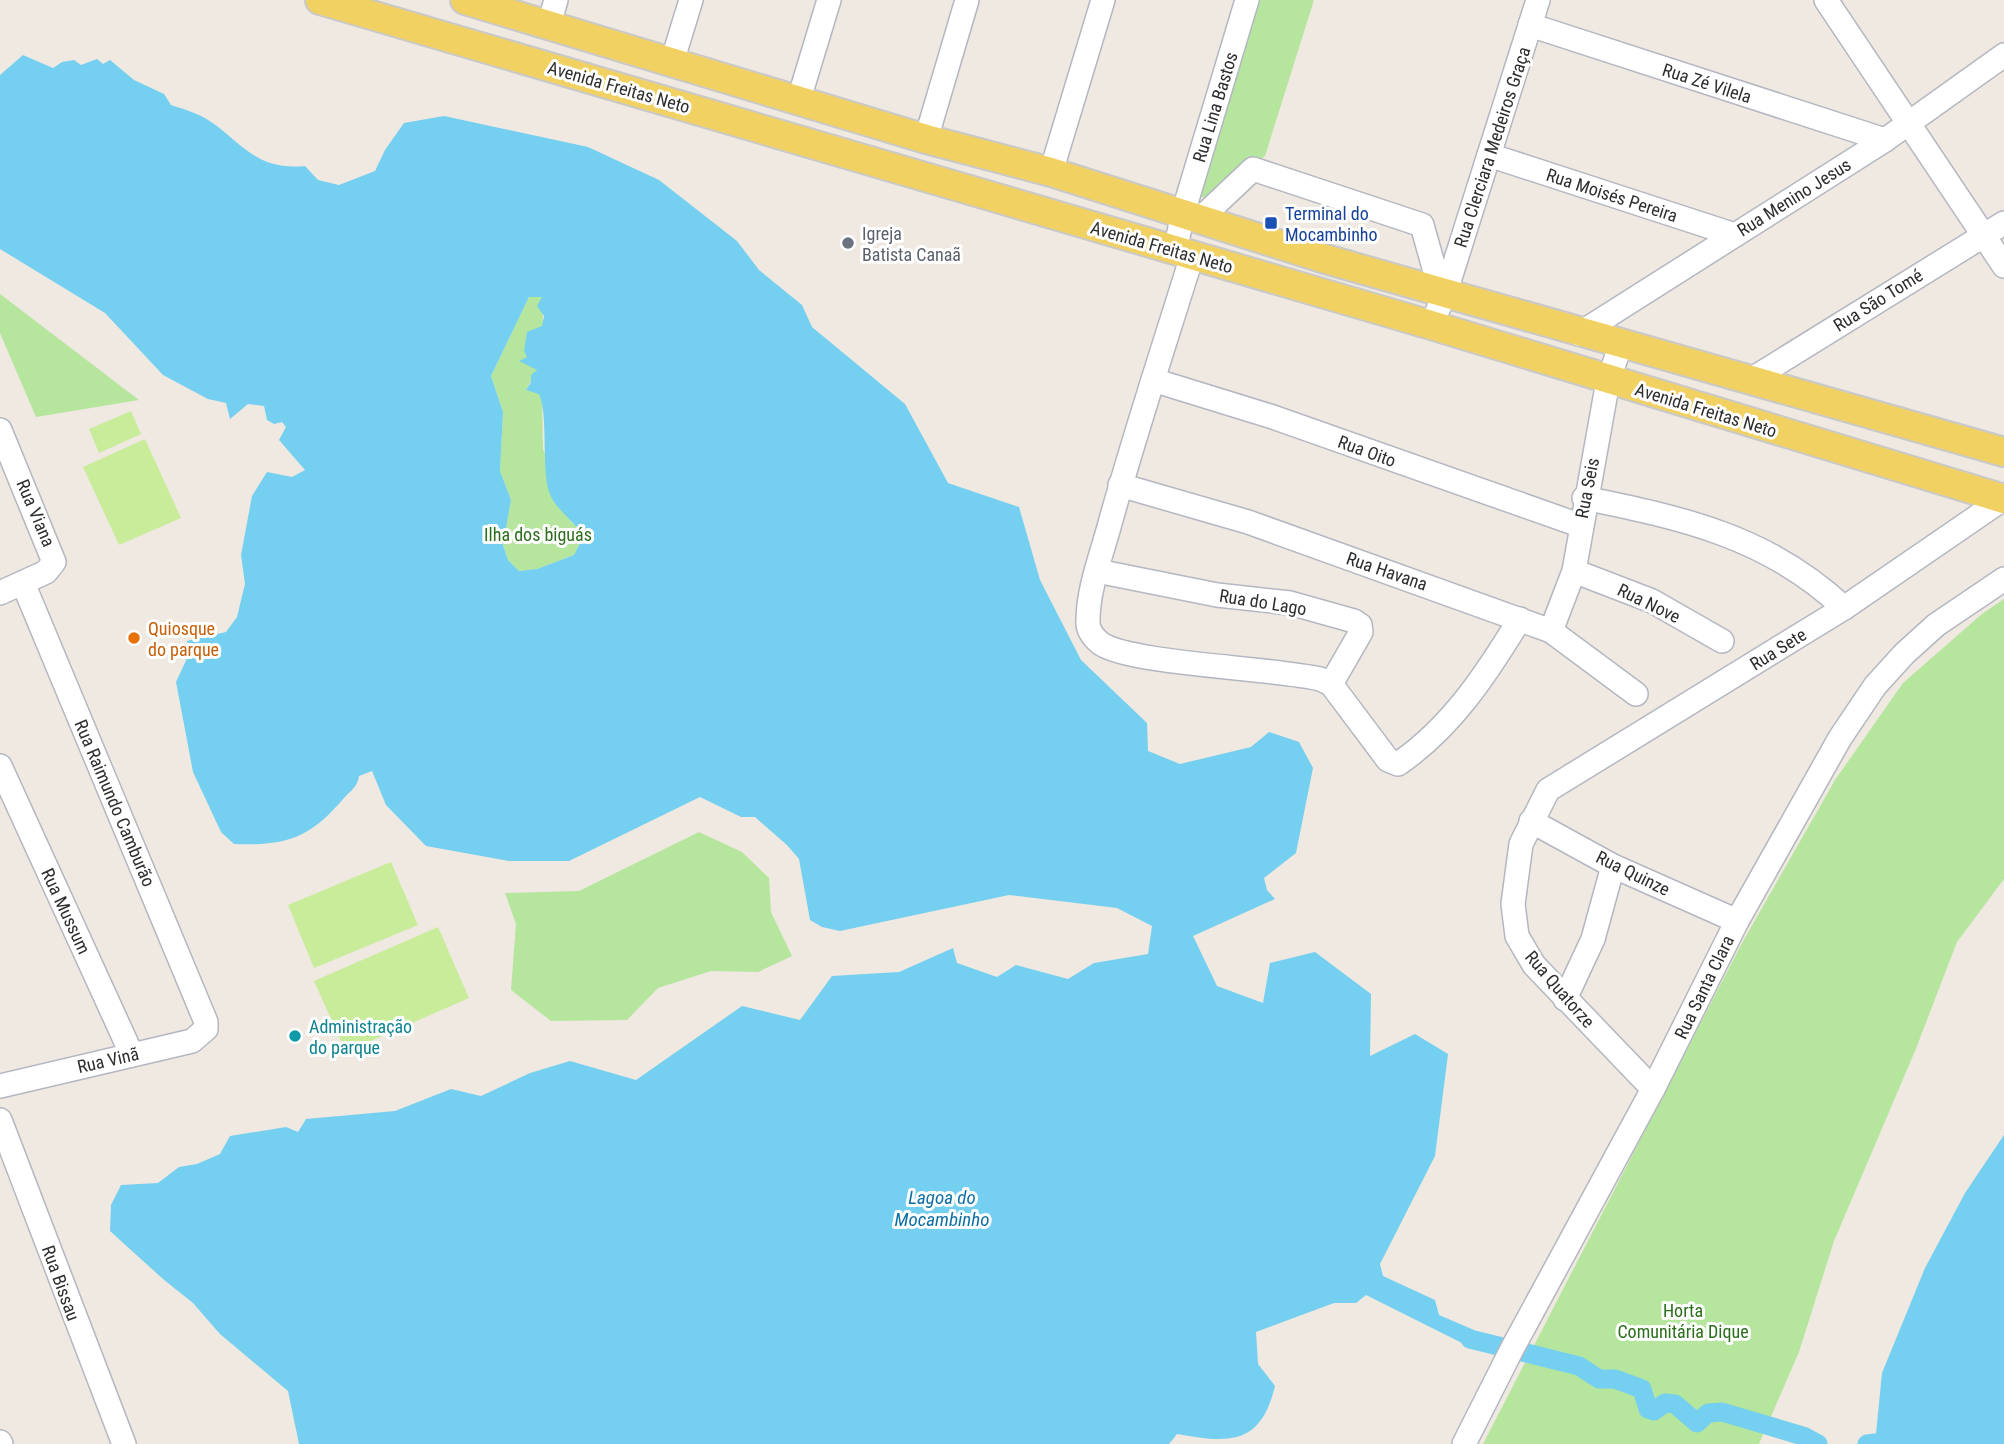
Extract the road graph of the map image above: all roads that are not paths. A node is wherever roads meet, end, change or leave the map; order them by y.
1 (320, 0) edge
2 (466, 0) edge
3 (691, 0) edge
4 (829, 0) edge
5 (967, 0) edge
6 (1103, 0) edge
7 (1247, 0) edge
8 (1538, 0) edge
9 (1826, 0) edge
10 (552, 12) edge
11 (1530, 25) junction
12 (591, 37) junction
13 (2004, 55) edge
14 (672, 62) junction
15 (582, 76) junction
16 (799, 99) junction
17 (843, 113) junction
18 (1910, 123) junction
19 (926, 139) junction
20 (1885, 140) junction
21 (834, 150) junction
22 (1489, 155) junction
23 (1051, 172) junction
24 (1191, 216) junction
25 (2004, 223) edge
26 (1735, 235) junction
27 (1983, 235) junction
28 (1184, 254) junction
29 (2004, 266) edge
30 (1443, 293) junction
31 (1431, 325) junction
32 (1579, 334) junction
33 (1621, 344) junction
34 (1752, 379) junction
35 (1153, 380) junction
36 (1608, 381) junction
37 (0, 430) edge
38 (2004, 452) edge
39 (1120, 485) junction
40 (1584, 498) junction
41 (2003, 499) edge
42 (1580, 526) junction
43 (1097, 571) junction
44 (1574, 571) junction
45 (2004, 579) edge
46 (23, 583) junction
47 (0, 593) edge
48 (1844, 608) junction
49 (1520, 619) junction
50 (1551, 631) junction
51 (1721, 641) dead end
52 (1331, 684) junction
53 (1636, 694) dead end
54 (0, 766) edge
55 (1548, 790) joint
56 (1531, 821) junction
57 (1613, 866) junction
58 (1737, 921) junction
59 (1565, 999) junction
60 (206, 1022) joint
61 (132, 1055) junction
62 (0, 1086) edge
63 (1653, 1089) junction
64 (0, 1121) edge
65 (124, 1444) edge
66 (1464, 1444) edge

1 - 15 main road, Avenida Freitas Neto
2 - 10 main road, Avenida Freitas Neto
3 - 14 street
4 - 16 street
5 - 19 street
6 - 23 street
7 - 24 street, Rua Lina Bastos
8 - 11 street, Rua Clerciara Medeiros Graça
9 - 18 street
10 - 12 main road, Avenida Freitas Neto
11 - 20 street, Rua Zé Vilela
11 - 22 street, Rua Clerciara Medeiros Graça
12 - 14 main road, Avenida Freitas Neto
12 - 15 main road
13 - 18 street, Rua Menino Jesus
14 - 16 main road, Avenida Freitas Neto
15 - 21 main road, Avenida Freitas Neto
16 - 17 main road, Avenida Freitas Neto
17 - 19 main road, Avenida Freitas Neto
17 - 21 main road
18 - 20 street, Rua Menino Jesus
18 - 27 street
19 - 23 main road, Avenida Freitas Neto
20 - 26 street, Rua Menino Jesus
21 - 28 main road, Avenida Freitas Neto
22 - 26 street, Rua Moisés Pereira
22 - 30 street, Rua Clerciara Medeiros Graça
23 - 24 main road, Avenida Freitas Neto
24 - 28 street, Rua Lina Bastos
24 - 30 main road, Avenida Freitas Neto
24 - 30 street
25 - 27 street, Rua São Tomé
26 - 32 street, Rua Menino Jesus
27 - 29 street
27 - 34 street, Rua São Tomé
28 - 31 main road, Avenida Freitas Neto
28 - 35 street
30 - 31 street, Rua Clerciara Medeiros Graça
30 - 32 main road, Avenida Freitas Neto
31 - 36 main road, Avenida Freitas Neto
32 - 33 main road, Avenida Freitas Neto
33 - 34 main road, Avenida Freitas Neto
33 - 36 street, Rua Seis
34 - 38 main road, Avenida Freitas Neto
35 - 39 street
35 - 42 street, Rua Oito
36 - 40 street, Rua Seis
36 - 41 main road, Avenida Freitas Neto
37 - 46 street, Rua Viana
39 - 43 street
39 - 49 street, Rua Havana
40 - 42 street, Rua Seis
40 - 48 street
41 - 48 street, Rua Sete
42 - 44 street, Rua Seis
43 - 52 street
43 - 52 street, Rua do Lago
44 - 50 street, Rua Seis
44 - 51 street, Rua Nove
45 - 58 street, Rua Santa Clara
46 - 47 street
46 - 60 street, Rua Raimundo Camburão
48 - 55 street, Rua Sete
49 - 50 street, Rua Havana
49 - 52 street
50 - 53 street, Rua Havana
54 - 61 street, Rua Mussum
55 - 56 street, Rua Quatorze
56 - 57 street, Rua Quinze
56 - 59 street, Rua Quatorze
57 - 58 street, Rua Quinze
57 - 59 street
58 - 63 street, Rua Santa Clara
59 - 63 street, Rua Quatorze
60 - 61 street, Rua Vinã
61 - 62 street, Rua Vinã
63 - 66 street, Rua Santa Clara
64 - 65 street, Rua Bissau

